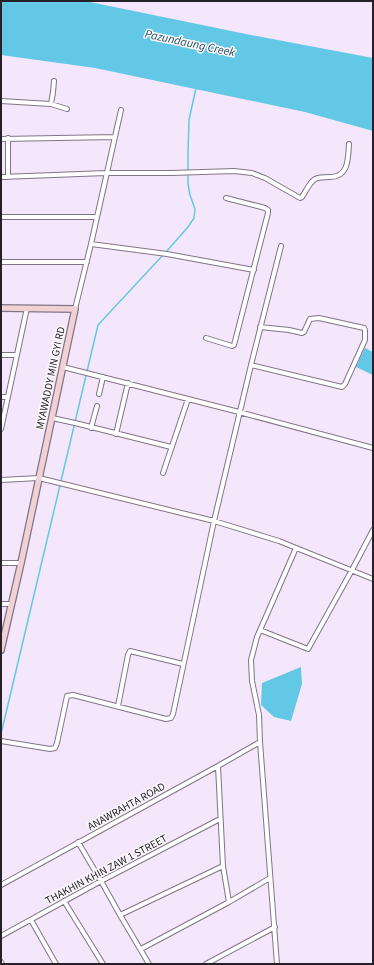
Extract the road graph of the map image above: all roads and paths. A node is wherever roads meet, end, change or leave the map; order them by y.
1 (54, 81) dead end
2 (1, 101) edge
3 (51, 104) junction
4 (67, 109) dead end
5 (120, 110) dead end
6 (115, 137) junction
7 (8, 138) junction
8 (1, 139) edge
9 (349, 144) dead end
10 (106, 173) junction
11 (1, 177) edge
12 (8, 177) junction
13 (226, 198) dead end
14 (97, 216) junction
15 (1, 217) edge
16 (91, 244) junction
17 (281, 246) dead end
18 (1, 262) edge
19 (87, 262) junction
20 (254, 270) junction
21 (1, 308) edge
22 (27, 308) junction
23 (75, 309) junction
24 (260, 327) junction
25 (206, 338) dead end
26 (1, 355) edge
27 (17, 355) junction
28 (251, 365) junction
29 (63, 367) junction
30 (103, 377) junction
31 (128, 384) junction
32 (99, 394) dead end
33 (1, 397) edge
34 (8, 397) junction
35 (188, 399) junction
36 (97, 406) dead end
37 (239, 412) junction
38 (52, 418) junction
39 (91, 428) junction
40 (1, 429) edge
41 (116, 434) junction
42 (171, 448) junction
43 (373, 448) edge
44 (162, 473) dead end
45 (39, 478) junction
46 (1, 480) edge
47 (214, 521) junction
48 (373, 530) edge
49 (368, 541) junction
50 (373, 543) edge
51 (296, 548) junction
52 (1, 563) edge
53 (21, 563) junction
54 (352, 570) junction
55 (373, 579) edge
56 (1, 604) edge
57 (12, 604) junction
58 (260, 630) junction
59 (2, 643) edge
60 (1, 650) edge
61 (183, 664) junction
62 (118, 706) junction
63 (1, 741) edge
64 (260, 742) junction
65 (218, 766) junction
66 (220, 819) junction
67 (78, 842) junction
68 (223, 866) junction
69 (270, 878) junction
70 (101, 881) junction
71 (1, 885) edge
72 (64, 901) junction
73 (229, 902) junction
74 (120, 915) junction
75 (31, 920) junction
76 (275, 926) junction
77 (1, 936) edge
78 (141, 949) junction
79 (56, 964) edge
80 (103, 964) edge
81 (149, 964) edge
82 (206, 964) edge
83 (277, 964) edge

1 - 3 street
2 - 3 street
3 - 4 street
5 - 6 street, MYAWADDY MIN GYI RD
6 - 7 street
6 - 10 street, MYAWADDY MIN GYI RD
7 - 8 street
7 - 12 street
9 - 10 street
10 - 12 street
10 - 14 street, MYAWADDY MIN GYI RD
11 - 12 street
13 - 20 street
14 - 15 street
14 - 16 street, MYAWADDY MIN GYI RD
16 - 19 street, MYAWADDY MIN GYI RD
16 - 20 street
17 - 24 street
18 - 19 street
19 - 23 street, MYAWADDY MIN GYI RD
20 - 25 street
21 - 22 main road
22 - 23 main road
22 - 27 street
23 - 29 main road, MYAWADDY MIN GYI RD
24 - 28 street
24 - 28 street
26 - 27 street
27 - 34 street
28 - 37 street
29 - 30 street
29 - 38 main road, MYAWADDY MIN GYI RD
30 - 31 street
30 - 32 street
31 - 35 street
31 - 41 street
33 - 34 street
34 - 40 street
35 - 37 street
35 - 42 street
36 - 39 street
37 - 43 street
37 - 47 street
38 - 39 street
38 - 45 main road, MYAWADDY MIN GYI RD
39 - 41 street
41 - 42 street
42 - 44 street
45 - 46 street
45 - 47 street
45 - 53 main road, MYAWADDY MIN GYI RD
47 - 51 street
47 - 61 street
48 - 49 street
49 - 50 street
49 - 54 street
51 - 54 street
51 - 58 street
52 - 53 street
53 - 57 main road, MYAWADDY MIN GYI RD
54 - 55 street
54 - 58 street
56 - 57 street
57 - 59 main road, MYAWADDY MIN GYI RD
58 - 64 street
59 - 60 main road, MYAWADDY MIN GYI RD
61 - 62 street
61 - 62 street
62 - 63 street
64 - 65 street, ANAWRAHTA ROAD
64 - 69 street
65 - 66 street
65 - 67 street, ANAWRAHTA ROAD
66 - 68 street
66 - 70 street, THAKHIN KHIN ZAW 1 STREET
67 - 70 street
67 - 71 street, ANAWRAHTA ROAD
68 - 73 street
68 - 74 street
69 - 73 street
69 - 76 street
70 - 72 street, THAKHIN KHIN ZAW 1 STREET
70 - 74 street
72 - 75 street, THAKHIN KHIN ZAW 1 STREET
72 - 80 street
73 - 78 street
74 - 78 street
75 - 77 street, THAKHIN KHIN ZAW 1 STREET
75 - 79 street
76 - 82 street
76 - 83 street
78 - 81 street

